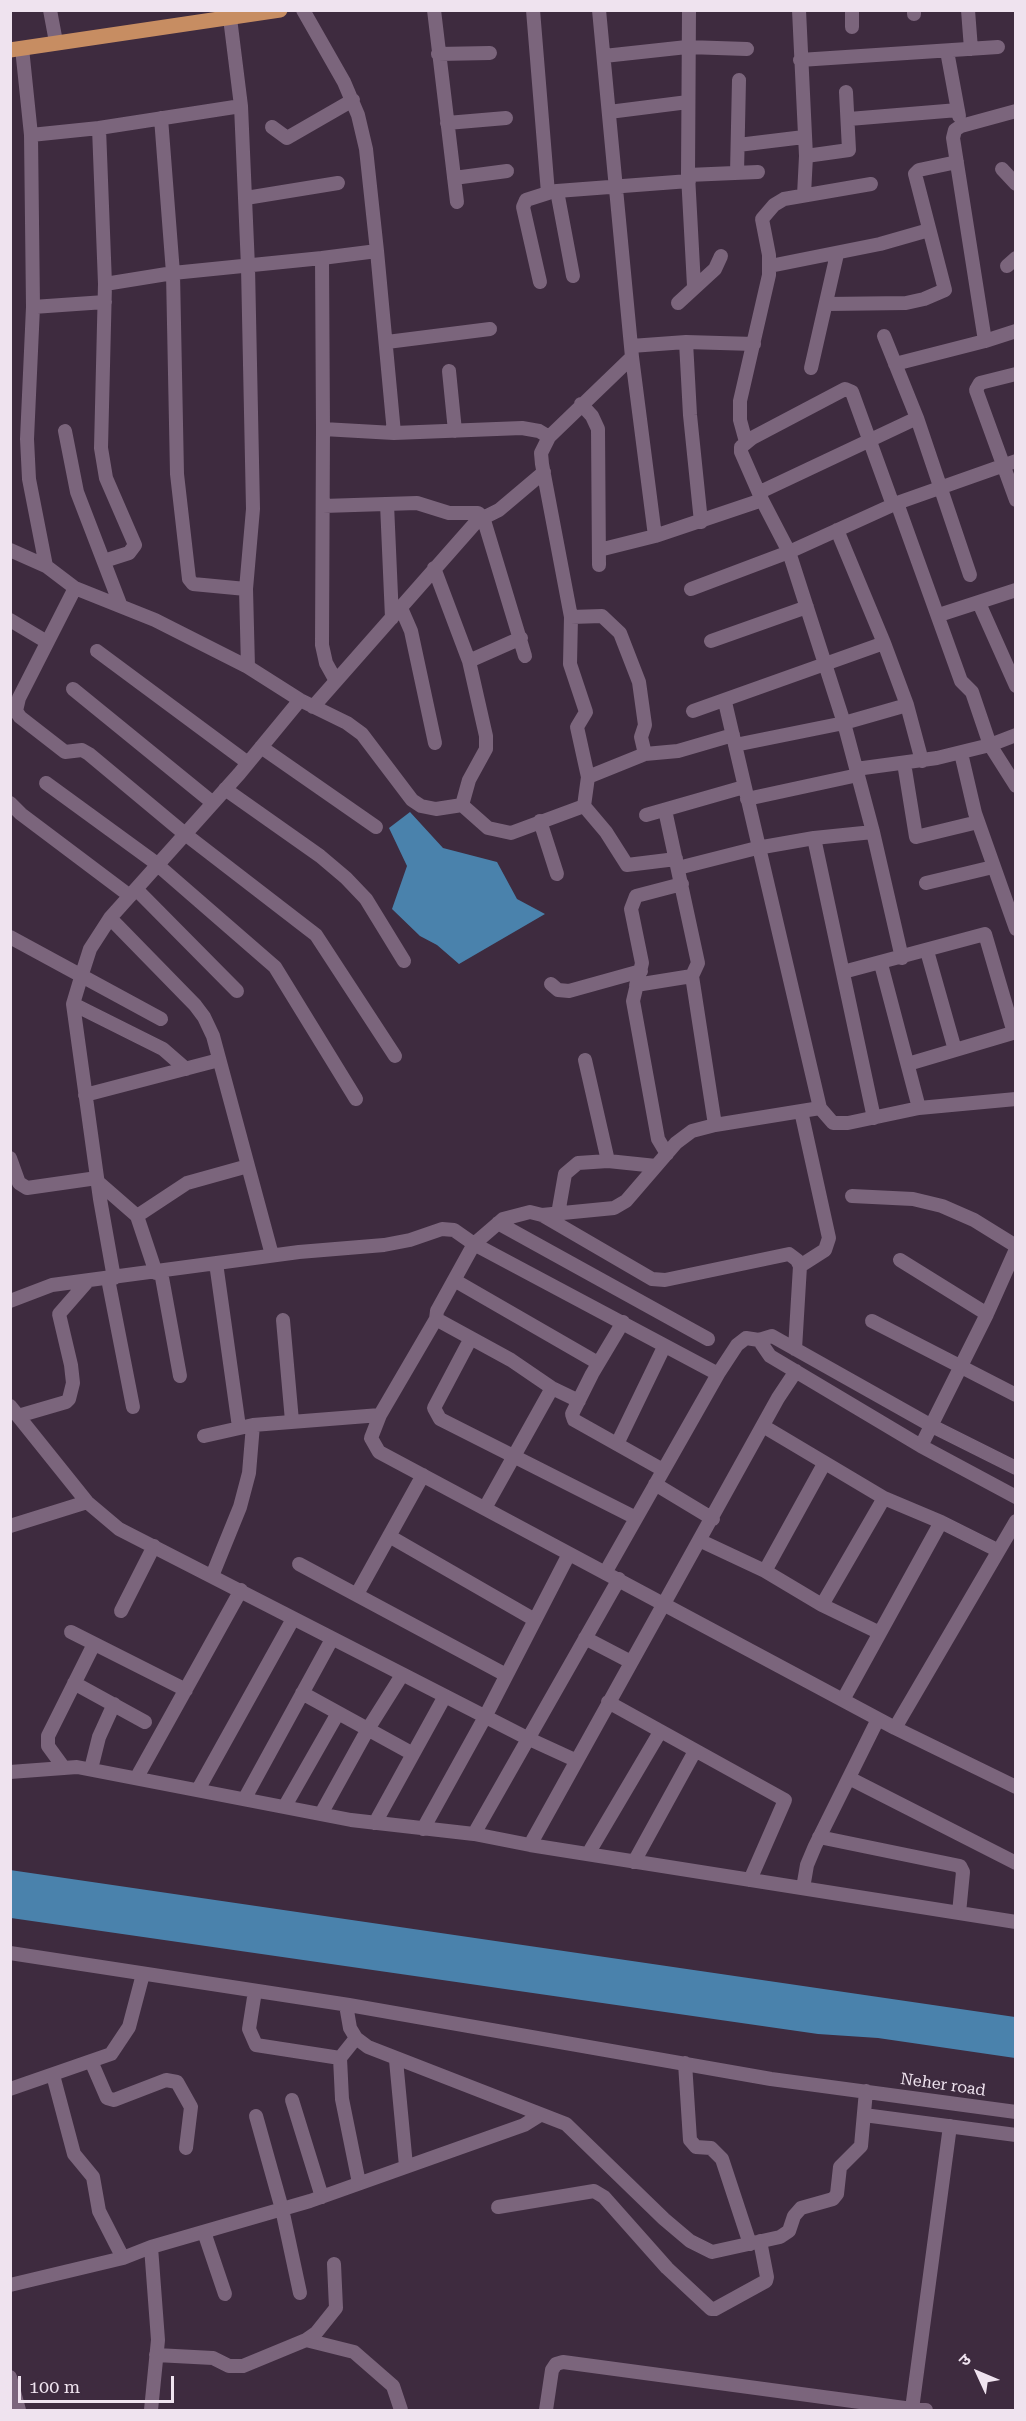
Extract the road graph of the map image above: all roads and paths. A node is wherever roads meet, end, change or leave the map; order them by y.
1 (50, 10) edge
2 (280, 10) edge
3 (303, 10) edge
4 (434, 10) edge
5 (533, 10) edge
6 (600, 10) edge
7 (689, 10) edge
8 (799, 10) edge
9 (852, 10) edge
10 (968, 10) edge
11 (262, 12) edge
12 (197, 17) edge
13 (230, 18) junction
14 (852, 27) dead end
15 (56, 42) junction
16 (687, 47) junction
17 (998, 47) dead end
18 (16, 49) edge
19 (747, 49) dead end
20 (971, 49) junction
21 (947, 51) junction
22 (490, 53) dead end
23 (438, 54) junction
24 (603, 56) junction
25 (800, 60) junction
26 (739, 80) dead end
27 (846, 92) dead end
28 (352, 100) junction
29 (688, 102) junction
30 (241, 106) junction
31 (958, 110) junction
32 (1016, 111) edge
33 (609, 112) junction
34 (161, 118) junction
35 (506, 118) dead end
36 (849, 119) junction
37 (447, 123) junction
38 (961, 126) junction
39 (272, 127) dead end
40 (99, 128) junction
41 (31, 135) junction
42 (804, 137) junction
43 (738, 145) junction
44 (806, 156) junction
45 (957, 162) junction
46 (1002, 169) dead end
47 (507, 171) dead end
48 (758, 172) dead end
49 (736, 173) junction
50 (454, 178) junction
51 (688, 178) junction
52 (338, 183) dead end
53 (872, 184) dead end
54 (1016, 184) edge
55 (616, 187) junction
56 (553, 192) junction
57 (804, 195) junction
58 (246, 198) junction
59 (457, 202) dead end
60 (929, 230) junction
61 (377, 251) junction
62 (837, 254) junction
63 (721, 256) dead end
64 (322, 258) junction
65 (770, 266) junction
66 (248, 267) junction
67 (173, 273) junction
68 (573, 276) dead end
69 (540, 282) dead end
70 (105, 284) junction
71 (694, 285) junction
72 (105, 302) junction
73 (678, 303) dead end
74 (826, 304) junction
75 (33, 307) junction
76 (490, 329) dead end
77 (1016, 331) edge
78 (884, 336) dead end
79 (985, 340) junction
80 (387, 342) junction
81 (686, 342) junction
82 (754, 344) junction
83 (632, 352) junction
84 (895, 364) junction
85 (811, 368) dead end
86 (449, 370) dead end
87 (1016, 374) edge
88 (581, 404) junction
89 (917, 418) junction
90 (323, 429) junction
91 (66, 431) dead end
92 (455, 431) junction
93 (394, 433) junction
94 (549, 437) junction
95 (868, 439) junction
96 (746, 442) junction
97 (1010, 463) edge
98 (544, 472) junction
99 (940, 489) junction
100 (761, 496) junction
101 (1016, 500) edge
102 (387, 504) junction
103 (895, 504) junction
104 (323, 506) junction
105 (483, 517) junction
106 (701, 522) junction
107 (837, 530) junction
108 (655, 536) junction
109 (10, 550) edge
110 (599, 550) junction
111 (789, 552) junction
112 (104, 561) junction
113 (599, 565) dead end
114 (46, 566) junction
115 (434, 568) junction
116 (970, 574) dead end
117 (75, 588) junction
118 (246, 589) junction
119 (691, 589) dead end
120 (1016, 591) edge
121 (979, 603) junction
122 (120, 604) junction
123 (807, 607) junction
124 (397, 613) junction
125 (939, 615) junction
126 (571, 617) junction
127 (10, 620) edge
128 (521, 638) junction
129 (711, 641) dead end
130 (47, 642) junction
131 (884, 643) junction
132 (97, 651) dead end
133 (525, 656) dead end
134 (469, 661) junction
135 (826, 666) junction
136 (248, 667) junction
137 (336, 681) junction
138 (1016, 686) edge
139 (73, 689) dead end
140 (300, 700) junction
141 (725, 702) junction
142 (907, 705) junction
143 (313, 706) junction
144 (693, 711) dead end
145 (844, 723) junction
146 (1016, 735) edge
147 (734, 740) junction
148 (435, 743) dead end
149 (990, 745) junction
150 (261, 747) junction
151 (961, 753) junction
152 (645, 754) junction
153 (922, 761) junction
154 (248, 763) junction
155 (904, 763) junction
156 (857, 772) junction
157 (588, 777) junction
158 (46, 783) dead end
159 (1016, 786) edge
160 (225, 789) junction
161 (746, 793) junction
162 (10, 803) edge
163 (213, 803) junction
164 (462, 805) junction
165 (584, 806) junction
166 (665, 810) junction
167 (646, 815) dead end
168 (540, 821) junction
169 (978, 822) junction
170 (376, 827) dead end
171 (873, 832) junction
172 (185, 834) junction
173 (814, 838) junction
174 (757, 848) junction
175 (677, 863) junction
176 (158, 865) junction
177 (993, 867) junction
178 (557, 874) dead end
179 (926, 883) dead end
180 (682, 884) junction
181 (133, 892) junction
182 (110, 918) junction
183 (1016, 929) edge
184 (10, 937) edge
185 (927, 951) junction
186 (902, 958) junction
187 (404, 961) dead end
188 (881, 964) junction
189 (641, 971) junction
190 (843, 972) junction
191 (82, 974) junction
192 (692, 976) junction
193 (551, 984) dead end
194 (636, 985) junction
195 (237, 992) dead end
196 (1011, 1002) edge
197 (73, 1004) junction
198 (161, 1019) dead end
199 (1015, 1032) edge
200 (955, 1050) junction
201 (395, 1056) dead end
202 (219, 1060) junction
203 (585, 1060) dead end
204 (908, 1064) junction
205 (186, 1069) junction
206 (85, 1095) junction
207 (356, 1099) dead end
208 (1016, 1099) edge
209 (820, 1108) junction
210 (919, 1108) junction
211 (801, 1111) junction
212 (873, 1118) junction
213 (715, 1125) junction
214 (667, 1154) junction
215 (10, 1158) edge
216 (608, 1161) junction
217 (248, 1166) junction
218 (656, 1166) junction
219 (97, 1180) junction
220 (852, 1196) dead end
221 (558, 1214) junction
222 (542, 1215) junction
223 (137, 1216) junction
224 (498, 1223) junction
225 (474, 1245) junction
226 (1016, 1247) edge
227 (272, 1255) junction
228 (900, 1260) dead end
229 (216, 1263) junction
230 (800, 1266) junction
231 (158, 1273) junction
232 (111, 1279) junction
233 (454, 1280) junction
234 (87, 1281) junction
235 (10, 1301) edge
236 (987, 1314) junction
237 (436, 1319) junction
238 (283, 1320) dead end
239 (872, 1321) dead end
240 (623, 1322) junction
241 (471, 1338) junction
242 (708, 1339) dead end
243 (759, 1340) junction
244 (664, 1347) junction
245 (795, 1348) junction
246 (598, 1363) junction
247 (961, 1366) junction
248 (796, 1371) junction
249 (718, 1374) junction
250 (180, 1376) dead end
251 (552, 1388) junction
252 (1016, 1395) edge
253 (579, 1401) junction
254 (133, 1407) dead end
255 (14, 1411) edge
256 (380, 1415) junction
257 (292, 1420) junction
258 (246, 1426) junction
259 (763, 1426) junction
260 (932, 1426) junction
261 (204, 1436) dead end
262 (618, 1442) junction
263 (921, 1446) junction
264 (514, 1457) junction
265 (824, 1464) junction
266 (1016, 1468) edge
267 (663, 1470) junction
268 (423, 1475) junction
269 (655, 1485) junction
270 (1016, 1497) edge
271 (884, 1498) junction
272 (87, 1502) junction
273 (485, 1508) junction
274 (636, 1518) junction
275 (712, 1519) junction
276 (1016, 1521) edge
277 (942, 1522) junction
278 (10, 1526) edge
279 (389, 1536) junction
280 (700, 1541) junction
281 (154, 1546) junction
282 (997, 1550) junction
283 (569, 1554) junction
284 (299, 1564) dead end
285 (765, 1572) junction
286 (605, 1573) junction
287 (212, 1576) junction
288 (619, 1579) junction
289 (241, 1590) junction
290 (357, 1594) junction
291 (663, 1604) junction
292 (822, 1605) junction
293 (121, 1611) dead end
294 (293, 1619) junction
295 (535, 1620) junction
296 (71, 1632) dead end
297 (880, 1633) junction
298 (585, 1638) junction
299 (332, 1639) junction
300 (94, 1644) junction
301 (631, 1662) junction
302 (402, 1675) junction
303 (506, 1675) junction
304 (74, 1683) junction
305 (186, 1690) junction
306 (302, 1693) junction
307 (445, 1696) junction
308 (844, 1698) junction
309 (609, 1702) junction
310 (114, 1704) junction
311 (338, 1713) junction
312 (485, 1717) junction
313 (878, 1719) junction
314 (145, 1722) dead end
315 (895, 1728) junction
316 (368, 1729) junction
317 (660, 1732) junction
318 (527, 1738) junction
319 (695, 1751) junction
320 (413, 1754) junction
321 (575, 1760) junction
322 (64, 1768) junction
323 (91, 1769) junction
324 (10, 1772) edge
325 (137, 1777) junction
326 (849, 1778) junction
327 (1016, 1787) edge
328 (199, 1788) junction
329 (245, 1798) junction
330 (285, 1806) junction
331 (321, 1814) junction
332 (375, 1823) junction
333 (423, 1829) junction
334 (474, 1834) junction
335 (819, 1837) junction
336 (530, 1845) junction
337 (588, 1854) junction
338 (634, 1862) junction
339 (1016, 1863) edge
340 (750, 1880) junction
341 (803, 1888) junction
342 (959, 1913) junction
343 (1016, 1922) edge
344 (10, 1953) edge
345 (143, 1974) junction
346 (255, 1991) junction
347 (345, 2005) junction
348 (356, 2038) junction
349 (340, 2058) junction
350 (396, 2060) junction
351 (90, 2061) junction
352 (685, 2063) junction
353 (53, 2075) junction
354 (10, 2089) edge
355 (866, 2091) junction
356 (292, 2100) dead end
357 (1016, 2112) edge
358 (540, 2115) junction
359 (864, 2115) junction
360 (256, 2116) dead end
361 (950, 2126) junction
362 (1016, 2135) edge
363 (186, 2148) dead end
364 (406, 2166) junction
365 (359, 2183) junction
366 (322, 2197) junction
367 (498, 2207) dead end
368 (282, 2209) junction
369 (204, 2232) junction
370 (755, 2242) junction
371 (151, 2247) junction
372 (123, 2258) junction
373 (334, 2265) dead end
374 (10, 2285) edge
375 (300, 2293) dead end
376 (225, 2294) dead end
377 (306, 2340) junction
378 (156, 2355) junction
379 (10, 2377) edge
380 (19, 2410) edge
381 (151, 2410) edge
382 (401, 2410) edge
383 (546, 2410) edge
384 (917, 2410) edge

1 - 15 street
2 - 11 main road
3 - 28 street
4 - 23 street
5 - 56 street
6 - 24 street
7 - 16 street
8 - 25 street
9 - 14 street
10 - 20 street
11 - 13 main road
12 - 13 main road
12 - 15 main road
13 - 30 street
15 - 18 main road
16 - 19 street
16 - 24 street
16 - 29 street
17 - 20 street
18 - 41 street
20 - 21 street
21 - 25 street
21 - 31 street
22 - 23 street
23 - 37 street
24 - 33 street
25 - 42 street
26 - 43 street
27 - 36 street
28 - 39 street
28 - 61 street
29 - 33 street
29 - 51 street
30 - 34 street
30 - 58 street
31 - 36 street
31 - 38 street
32 - 38 street
33 - 55 street
34 - 40 street
34 - 67 street
35 - 37 street
36 - 44 street
37 - 50 street
38 - 45 street
40 - 41 street
40 - 70 street
41 - 75 street
42 - 43 street
42 - 44 street
43 - 49 street
44 - 57 street
45 - 60 street
45 - 79 street
46 - 54 street
47 - 50 street
48 - 49 street
49 - 51 street
50 - 59 street
51 - 55 street
51 - 71 street
52 - 58 street
53 - 57 street
55 - 56 street
55 - 83 street
56 - 68 street
56 - 69 street
57 - 65 street
58 - 66 street
60 - 62 street
60 - 74 street
61 - 64 street
61 - 80 street
62 - 65 street
62 - 74 street
63 - 71 street
64 - 66 street
64 - 90 street
65 - 82 street
66 - 67 street
66 - 118 street
67 - 70 street
67 - 118 street
70 - 72 street
71 - 73 street
72 - 75 street
72 - 112 street
74 - 85 street
75 - 114 street
76 - 80 street
77 - 79 street
78 - 84 street
79 - 84 street
80 - 93 street
81 - 82 street
81 - 83 street
81 - 106 street
82 - 96 street
83 - 88 street
83 - 108 street
84 - 89 street
86 - 92 street
87 - 97 street
88 - 94 street
88 - 110 street
89 - 95 street
89 - 99 street
90 - 93 street
90 - 104 street
91 - 112 street
92 - 93 street
92 - 94 street
94 - 98 street
95 - 96 street
95 - 100 street
95 - 103 street
96 - 100 street
97 - 99 street
97 - 101 street
98 - 105 street
98 - 126 street
99 - 103 street
99 - 116 street
100 - 106 street
100 - 111 street
102 - 104 street
102 - 105 street
102 - 124 street
103 - 107 street
103 - 125 street
104 - 137 street
105 - 115 street
105 - 128 street
106 - 108 street
107 - 111 street
107 - 131 street
108 - 110 street
109 - 114 street
110 - 113 street
111 - 119 street
111 - 123 street
112 - 122 street
114 - 117 street
115 - 124 street
115 - 134 street
117 - 122 street
117 - 130 street
118 - 136 street
120 - 121 street
121 - 125 street
121 - 138 street
122 - 136 street
123 - 129 street
123 - 135 street
124 - 137 street
124 - 148 street
125 - 149 street
126 - 152 street
126 - 157 street
127 - 130 street
128 - 133 street
128 - 134 street
130 - 172 street
131 - 135 street
131 - 142 street
132 - 154 street
134 - 164 street
135 - 141 street
135 - 145 street
136 - 140 street
137 - 143 street
139 - 163 street
140 - 143 street
140 - 150 street
141 - 144 street
141 - 147 street
142 - 145 street
142 - 153 street
143 - 164 street
145 - 147 street
145 - 156 street
146 - 149 street
147 - 152 street
147 - 161 street
149 - 151 street
149 - 159 street
150 - 154 street
150 - 170 street
151 - 153 street
151 - 169 street
152 - 157 street
153 - 155 street
154 - 160 street
155 - 156 street
155 - 169 street
156 - 161 street
156 - 171 street
157 - 165 street
158 - 176 street
160 - 163 street
160 - 187 street
161 - 166 street
161 - 174 street
162 - 181 street
163 - 172 street
164 - 168 street
165 - 168 street
165 - 175 street
166 - 167 street
166 - 175 street
168 - 178 street
169 - 177 street
171 - 173 street
171 - 186 street
172 - 176 street
172 - 201 street
173 - 174 street
173 - 190 street
174 - 175 street
174 - 209 street
175 - 180 street
176 - 181 street
176 - 207 street
177 - 179 street
177 - 183 street
180 - 189 street
180 - 192 street
181 - 182 street
181 - 195 street
182 - 191 street
182 - 202 street
184 - 191 street
185 - 186 street
185 - 196 street
185 - 200 street
186 - 188 street
188 - 190 street
188 - 204 street
189 - 193 street
189 - 194 street
190 - 212 street
191 - 197 street
191 - 198 street
192 - 194 street
192 - 213 street
194 - 214 street
196 - 199 street
197 - 205 street
197 - 206 street
199 - 200 street
200 - 204 street
202 - 205 street
202 - 217 street
203 - 216 street
204 - 210 street
205 - 206 street
206 - 219 street
208 - 210 street
209 - 211 street
209 - 212 street
210 - 212 street
211 - 213 street
211 - 230 street
213 - 214 street
214 - 218 street
215 - 219 street
216 - 218 street
216 - 221 street
217 - 223 street
217 - 227 street
218 - 221 street
219 - 223 street
219 - 232 street
220 - 226 street
221 - 222 street
222 - 224 street
222 - 230 street
223 - 231 street
224 - 225 street
224 - 242 street
225 - 227 street
225 - 233 street
225 - 240 street
226 - 236 street
227 - 229 street
228 - 236 street
229 - 231 street
229 - 258 street
230 - 245 street
231 - 232 street
231 - 250 street
232 - 234 street
232 - 254 street
233 - 237 street
233 - 246 street
234 - 235 street
234 - 255 street
236 - 247 street
237 - 241 street
237 - 256 street
238 - 257 street
239 - 247 street
240 - 244 street
240 - 246 street
241 - 251 street
241 - 264 street
243 - 245 street
243 - 248 street
243 - 249 street
244 - 249 street
244 - 262 street
245 - 260 street
246 - 253 street
247 - 252 street
247 - 260 street
248 - 259 street
248 - 263 street
249 - 267 street
251 - 253 street
251 - 264 street
253 - 262 street
255 - 272 street
256 - 257 street
256 - 268 street
257 - 258 street
258 - 261 street
258 - 287 street
259 - 265 street
259 - 275 street
260 - 263 street
260 - 266 street
262 - 267 street
263 - 270 street
264 - 273 street
264 - 274 street
265 - 271 street
265 - 285 street
267 - 269 street
268 - 273 street
268 - 279 street
269 - 274 street
269 - 275 street
271 - 277 street
271 - 292 street
272 - 278 street
272 - 281 street
273 - 283 street
274 - 286 street
275 - 280 street
276 - 282 street
277 - 282 street
277 - 297 street
279 - 290 street
279 - 295 street
280 - 285 street
280 - 291 street
281 - 287 street
281 - 293 street
282 - 315 street
283 - 286 street
283 - 295 street
284 - 290 street
285 - 292 street
286 - 288 street
287 - 289 street
288 - 291 street
288 - 298 street
289 - 294 street
289 - 305 street
290 - 303 street
291 - 301 street
291 - 308 street
292 - 297 street
294 - 299 street
294 - 328 street
295 - 303 street
296 - 300 street
297 - 308 street
298 - 301 street
298 - 318 street
299 - 302 street
299 - 306 street
300 - 304 street
300 - 305 street
301 - 309 street
302 - 307 street
302 - 316 street
303 - 312 street
304 - 310 street
304 - 322 street
305 - 325 street
306 - 311 street
306 - 329 street
307 - 312 street
307 - 320 street
308 - 313 street
309 - 317 street
309 - 321 street
310 - 314 street
310 - 323 street
311 - 316 street
311 - 330 street
312 - 318 street
312 - 333 street
313 - 315 street
313 - 326 street
315 - 327 street
316 - 320 street
316 - 331 street
317 - 319 street
317 - 337 street
318 - 321 street
318 - 334 street
319 - 338 street
319 - 340 street
320 - 332 street
321 - 336 street
322 - 323 street
322 - 324 street
323 - 325 street
325 - 328 street
326 - 335 street
326 - 339 street
328 - 329 street
329 - 330 street
330 - 331 street
331 - 332 street
332 - 333 street
333 - 334 street
334 - 336 street
335 - 341 street
335 - 342 street
336 - 337 street
337 - 338 street
338 - 340 street
340 - 341 street
341 - 342 street
342 - 343 street
344 - 345 street, Neher road
345 - 346 street, Neher road
345 - 351 street
346 - 347 street, Neher road
346 - 349 street
347 - 348 street
347 - 352 street, Neher road
348 - 349 street
348 - 350 street
349 - 365 street
350 - 358 street
350 - 364 street
351 - 353 street
351 - 363 street
352 - 355 street, Neher road
352 - 370 street
353 - 354 street
353 - 372 street
355 - 357 street, Neher road
355 - 359 street
356 - 366 street
358 - 364 street
358 - 370 street
359 - 361 street
359 - 370 street
360 - 368 street
361 - 362 street
361 - 384 street
364 - 365 street
365 - 366 street
366 - 368 street
367 - 370 street
368 - 369 street
368 - 375 street
369 - 371 street
369 - 376 street
371 - 372 street
371 - 378 street
372 - 374 street
373 - 377 street
377 - 378 street
377 - 382 street
378 - 381 street
379 - 380 street
383 - 384 street

